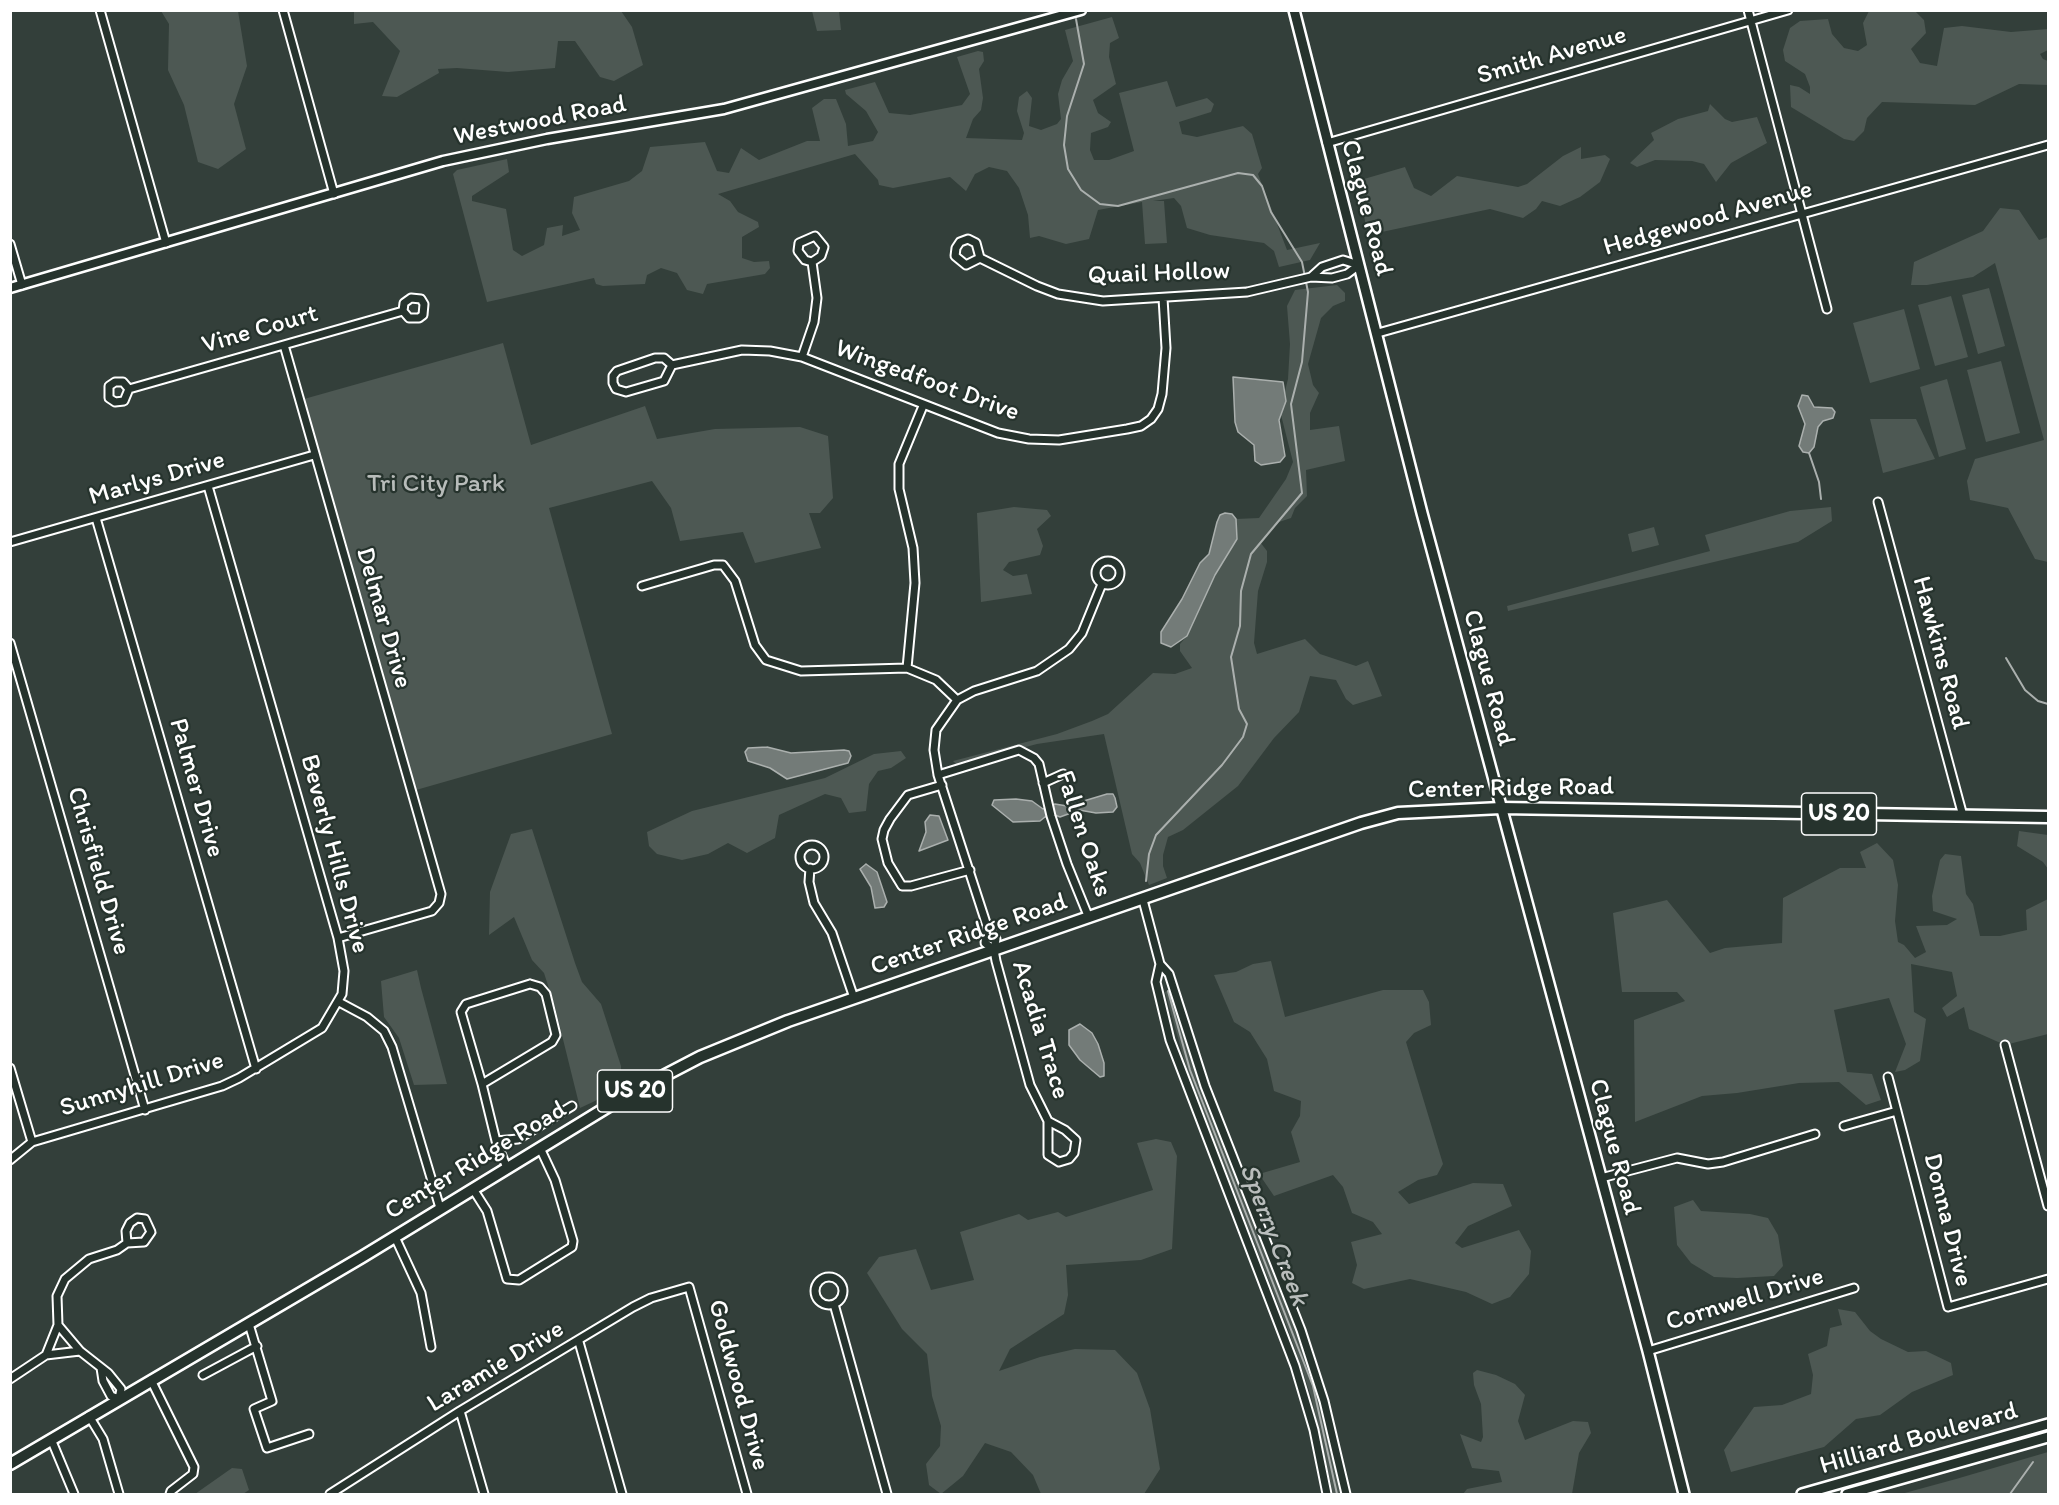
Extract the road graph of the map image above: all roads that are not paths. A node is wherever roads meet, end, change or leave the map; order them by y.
1 (100, 10) edge
2 (282, 10) edge
3 (1081, 10) edge
4 (1294, 10) edge
5 (1748, 10) edge
6 (1788, 10) edge
7 (1751, 21) junction
8 (1327, 143) junction
9 (2049, 145) edge
10 (334, 194) junction
11 (1802, 214) junction
12 (166, 243) junction
13 (10, 244) edge
14 (980, 258) dead end
15 (812, 262) dead end
16 (1359, 265) junction
17 (1311, 277) junction
18 (22, 285) junction
19 (10, 288) edge
20 (1163, 298) junction
21 (1827, 309) dead end
22 (403, 311) dead end
23 (1378, 333) junction
24 (284, 345) junction
25 (802, 357) junction
26 (672, 365) junction
27 (129, 389) dead end
28 (923, 406) junction
29 (314, 455) junction
30 (208, 486) junction
31 (1878, 502) dead end
32 (96, 519) junction
33 (10, 542) edge
34 (1102, 584) dead end
35 (642, 586) dead end
36 (10, 643) edge
37 (907, 668) junction
38 (957, 700) junction
39 (1063, 774) dead end
40 (938, 775) junction
41 (1043, 783) junction
42 (942, 786) junction
43 (1501, 808) junction
44 (1963, 816) junction
45 (2049, 817) edge
46 (810, 868) dead end
47 (970, 870) junction
48 (1143, 900) junction
49 (1089, 918) junction
50 (338, 938) junction
51 (993, 951) junction
52 (1160, 964) junction
53 (854, 998) junction
54 (339, 1002) junction
55 (2005, 1045) dead end
56 (10, 1068) edge
57 (256, 1069) junction
58 (1888, 1077) dead end
59 (482, 1084) junction
60 (572, 1106) dead end
61 (144, 1110) junction
62 (1897, 1111) junction
63 (1048, 1121) junction
64 (1844, 1126) dead end
65 (1815, 1134) dead end
66 (496, 1141) junction
67 (32, 1142) junction
68 (540, 1148) junction
69 (10, 1160) edge
70 (507, 1168) junction
71 (1601, 1178) junction
72 (473, 1189) junction
73 (2049, 1206) edge
74 (440, 1209) junction
75 (395, 1237) junction
76 (127, 1243) dead end
77 (2049, 1279) edge
78 (689, 1287) joint
79 (1854, 1288) dead end
80 (834, 1304) junction
81 (249, 1324) junction
82 (58, 1325) junction
83 (579, 1342) junction
84 (256, 1347) junction
85 (431, 1347) dead end
86 (80, 1350) junction
87 (1648, 1351) junction
88 (46, 1355) junction
89 (203, 1375) dead end
90 (10, 1379) edge
91 (151, 1380) junction
92 (119, 1399) junction
93 (460, 1411) junction
94 (89, 1416) junction
95 (2049, 1424) edge
96 (309, 1434) dead end
97 (2049, 1437) edge
98 (51, 1439) junction
99 (10, 1464) edge
100 (335, 1493) edge
101 (74, 1494) edge
102 (119, 1494) edge
103 (170, 1494) edge
104 (484, 1494) edge
105 (622, 1494) edge
106 (747, 1494) edge
107 (887, 1494) edge
108 (1327, 1494) edge
109 (1346, 1494) edge
110 (1684, 1494) edge
111 (1802, 1494) edge
112 (1847, 1494) edge

1 - 12 street
2 - 10 street
3 - 10 street, Westwood Road
4 - 8 main road, Clague Road
5 - 7 street
6 - 7 street, Smith Avenue
7 - 8 street, Smith Avenue
7 - 11 street
8 - 16 main road, Clague Road
9 - 11 street, Hedgewood Avenue
10 - 12 street, Westwood Road
11 - 21 street
11 - 23 street, Hedgewood Avenue
12 - 18 street, Westwood Road
13 - 18 street
14 - 20 street, Quail Hollow
15 - 25 street
16 - 17 street, Quail Hollow
16 - 17 street, Quail Hollow
16 - 23 main road, Clague Road
17 - 20 street, Quail Hollow
18 - 19 street, Westwood Road
20 - 28 street, Wingedfoot Drive
22 - 24 street, Vine Court
23 - 43 main road, Clague Road
24 - 27 street, Vine Court
24 - 29 street, Delmar Drive
25 - 26 street, Wingedfoot Drive
25 - 28 street, Wingedfoot Drive
26 - 26 street, Wingedfoot Drive
28 - 37 street
29 - 30 street, Marlys Drive
29 - 50 street, Delmar Drive
30 - 32 street, Marlys Drive
30 - 50 street, Beverly Hills Drive
31 - 44 street, Hawkins Road
32 - 33 street, Marlys Drive
32 - 57 street, Palmer Drive
34 - 38 street
35 - 37 street
36 - 61 street, Chrisfield Drive
37 - 38 street
38 - 40 street, Acadia Trace
39 - 41 street
40 - 41 street, Fallen Oaks
40 - 42 street, Acadia Trace
41 - 49 street, Fallen Oaks
42 - 47 street, Acadia Trace
42 - 47 street
43 - 44 main road, Center Ridge Road / US 20
43 - 48 main road, Center Ridge Road / US 20
43 - 71 main road, Clague Road
44 - 45 main road, Center Ridge Road / US 20
46 - 53 street
47 - 51 street, Acadia Trace
48 - 49 main road, Center Ridge Road / US 20
48 - 52 street
49 - 51 main road, Center Ridge Road / US 20
50 - 54 street, Beverly Hills Drive
51 - 53 main road, Center Ridge Road / US 20
51 - 63 street, Acadia Trace
52 - 108 street
52 - 109 street
53 - 68 main road, Center Ridge Road / US 20
54 - 57 street, Sunnyhill Drive
54 - 74 street
55 - 73 street
56 - 67 street
57 - 61 street, Sunnyhill Drive
58 - 62 street, Donna Drive
59 - 59 street
59 - 66 street
60 - 66 street
61 - 67 street, Sunnyhill Drive
62 - 64 street
62 - 77 street, Donna Drive
63 - 63 street, Acadia Trace
65 - 71 street
66 - 70 street
67 - 69 street, Sunnyhill Drive
68 - 70 main road, Center Ridge Road / US 20
68 - 72 street
70 - 72 main road, Center Ridge Road / US 20
71 - 87 main road, Clague Road
72 - 74 main road, Center Ridge Road / US 20
74 - 75 main road, Center Ridge Road / US 20
75 - 81 main road, Center Ridge Road / US 20
75 - 85 street
76 - 82 street
78 - 83 street, Laramie Drive
78 - 106 street, Goldwood Drive
79 - 87 street, Cornwell Drive
80 - 80 street
80 - 107 street
81 - 84 street
81 - 91 main road, Center Ridge Road / US 20
82 - 86 street
82 - 88 street
83 - 93 street, Laramie Drive
83 - 105 street
84 - 89 street
84 - 96 street
86 - 88 street
86 - 92 street
87 - 110 main road, Clague Road
88 - 90 street
91 - 92 main road, Center Ridge Road / US 20
91 - 103 street
92 - 94 main road, Center Ridge Road / US 20
93 - 100 street, Laramie Drive
93 - 104 street
94 - 98 main road, Center Ridge Road / US 20
94 - 102 street
95 - 111 main road, Hilliard Boulevard
97 - 112 main road, Hilliard Boulevard
98 - 99 main road, Center Ridge Road / US 20
98 - 101 street

